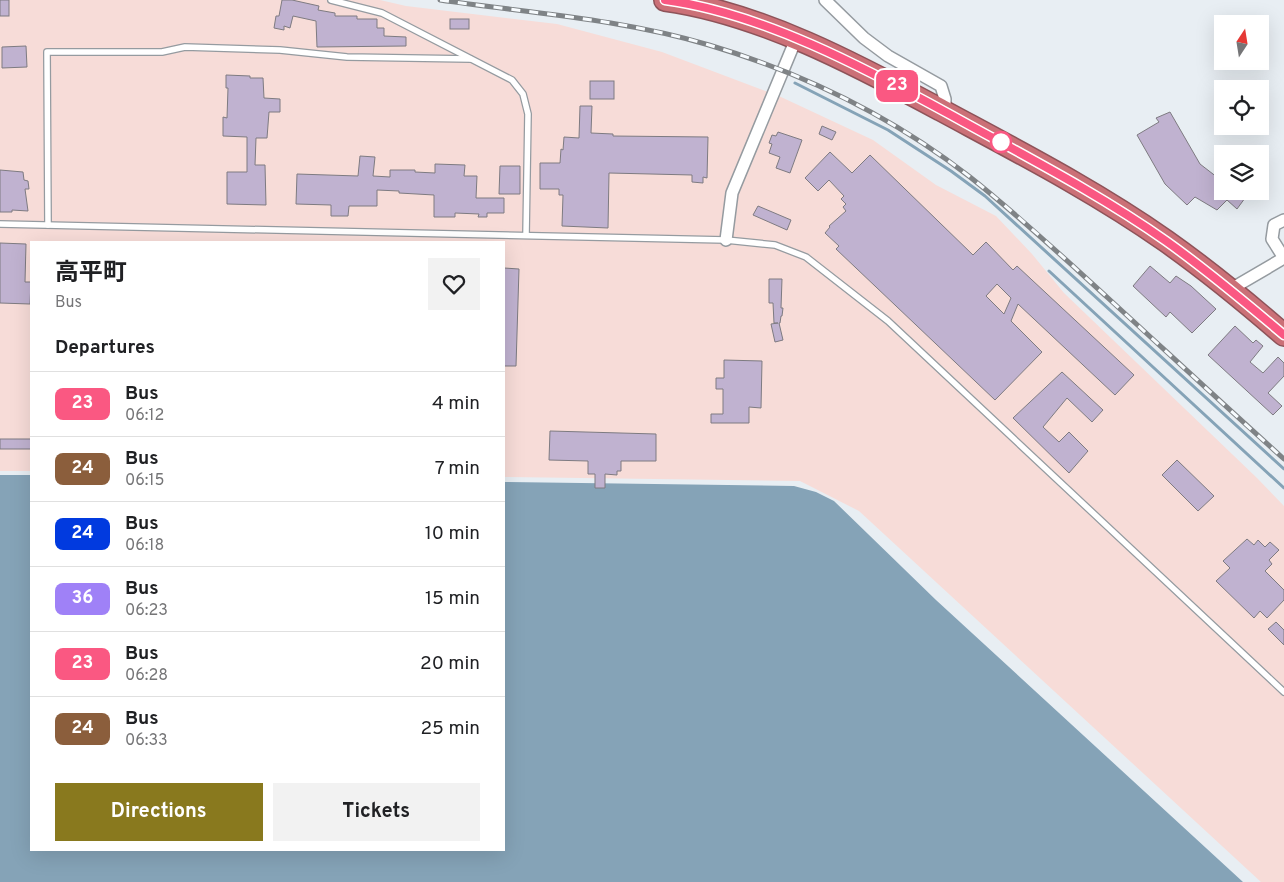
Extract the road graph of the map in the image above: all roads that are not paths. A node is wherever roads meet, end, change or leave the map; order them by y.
1 (331, 0) edge
2 (825, 0) edge
3 (678, 1) edge
4 (796, 39) junction
5 (470, 59) junction
6 (945, 112) junction
7 (1284, 220) edge
8 (0, 224) edge
9 (48, 224) junction
10 (526, 235) junction
11 (726, 240) junction
12 (1284, 258) edge
13 (1231, 289) junction
14 (1284, 335) edge
15 (1284, 692) edge

1 - 5 lane
2 - 6 street
3 - 4 highway
4 - 6 highway
4 - 11 street
5 - 9 lane
5 - 10 lane
6 - 13 highway
7 - 12 street
8 - 9 lane
9 - 10 lane
10 - 11 lane
11 - 15 lane
12 - 13 street
13 - 14 highway

